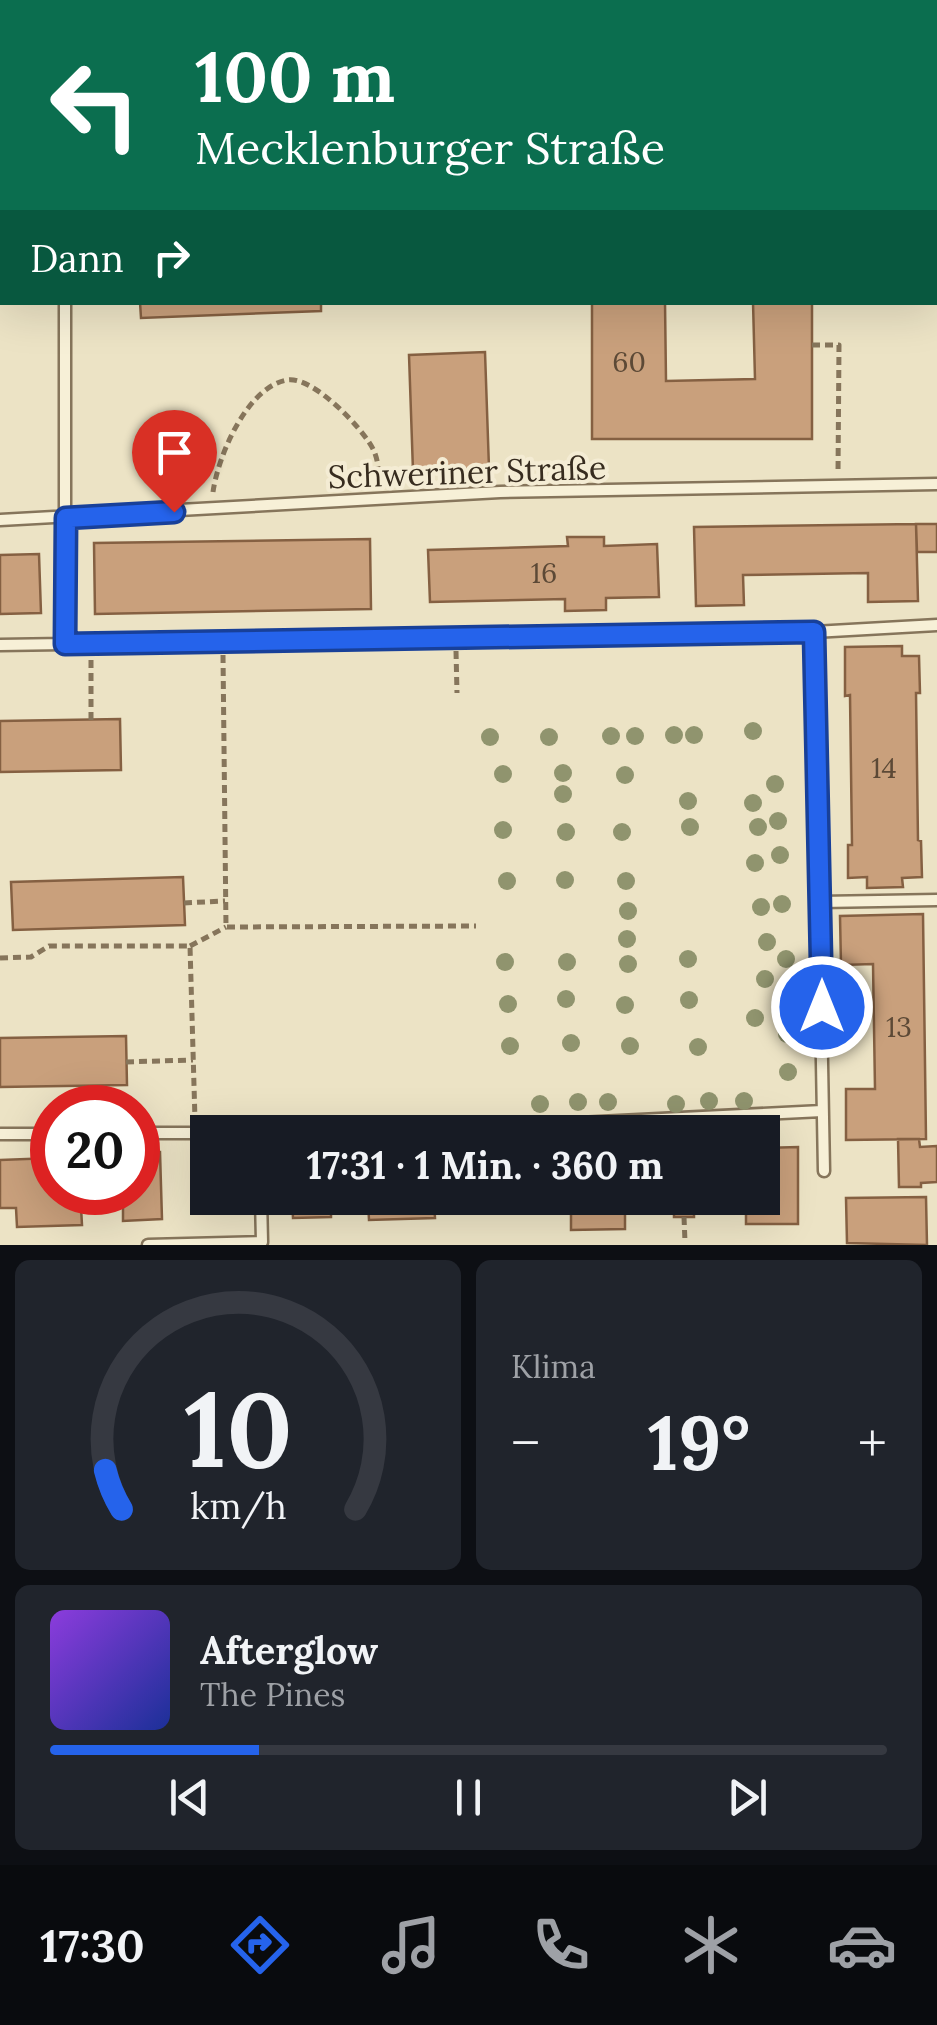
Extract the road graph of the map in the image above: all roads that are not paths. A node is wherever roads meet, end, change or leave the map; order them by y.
1 (65, 305) edge
2 (937, 484) edge
3 (66, 518) junction
4 (0, 520) edge
5 (937, 624) edge
6 (814, 632) junction
7 (65, 644) junction
8 (0, 645) edge
9 (937, 900) edge
10 (821, 902) junction
11 (822, 1112) junction
12 (758, 1115) edge
13 (190, 1133) edge
14 (0, 1134) edge
15 (30, 1134) edge
16 (160, 1134) edge
17 (824, 1171) dead end
18 (262, 1215) edge
19 (148, 1245) edge

1 - 3 lane
2 - 3 lane, Schweriner Straße
3 - 4 lane, Schweriner Straße
3 - 7 lane
5 - 6 lane
6 - 7 lane
6 - 10 lane
7 - 8 lane
9 - 10 lane
10 - 11 lane
11 - 12 lane
11 - 17 lane
13 - 16 lane
14 - 15 lane
18 - 19 lane

